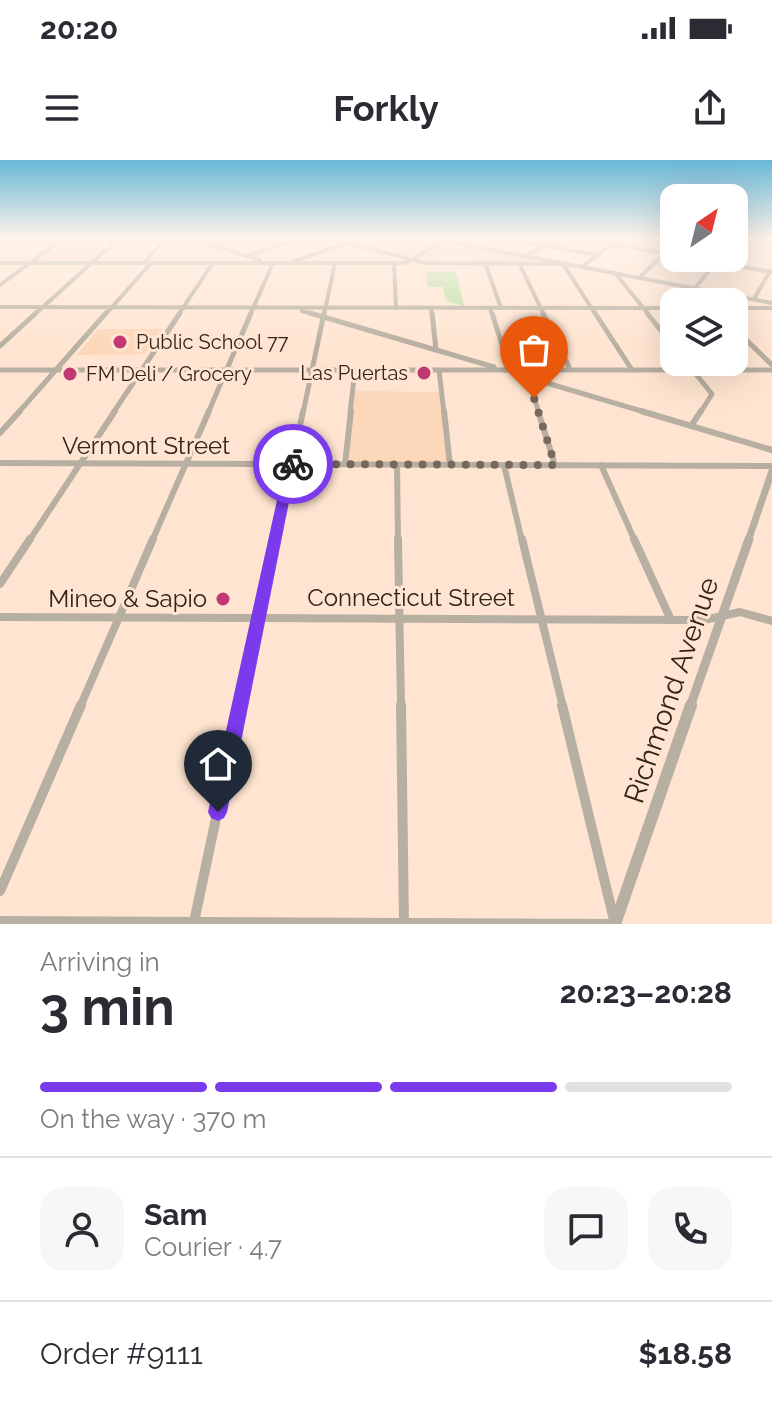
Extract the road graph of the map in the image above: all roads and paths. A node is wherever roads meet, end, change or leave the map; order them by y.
1 (79, 275) edge
2 (141, 275) edge
3 (205, 275) edge
4 (266, 275) edge
5 (332, 275) edge
6 (395, 275) edge
7 (489, 275) edge
8 (525, 275) edge
9 (570, 275) edge
10 (616, 275) edge
11 (623, 275) edge
12 (642, 275) edge
13 (706, 275) edge
14 (769, 275) edge
15 (639, 278) junction
16 (695, 288) joint
17 (748, 298) edge
18 (754, 299) junction
19 (772, 305) edge
20 (0, 307) edge
21 (44, 307) junction
22 (112, 307) junction
23 (184, 307) junction
24 (254, 307) junction
25 (748, 307) edge
26 (396, 308) junction
27 (431, 308) junction
28 (490, 308) junction
29 (501, 308) junction
30 (541, 308) junction
31 (592, 308) junction
32 (642, 308) junction
33 (660, 308) edge
34 (324, 312) junction
35 (660, 330) edge
36 (748, 342) edge
37 (0, 346) edge
38 (436, 350) junction
39 (772, 367) edge
40 (748, 368) edge
41 (570, 369) junction
42 (0, 370) edge
43 (56, 370) junction
44 (142, 370) junction
45 (227, 370) junction
46 (312, 370) junction
47 (355, 370) junction
48 (439, 370) junction
49 (505, 370) junction
50 (632, 370) junction
51 (660, 370) edge
52 (697, 376) edge
53 (528, 378) junction
54 (691, 426) junction
55 (0, 433) edge
56 (772, 450) edge
57 (0, 463) edge
58 (80, 464) junction
59 (186, 464) junction
60 (291, 464) junction
61 (345, 464) junction
62 (397, 465) junction
63 (450, 465) junction
64 (504, 465) junction
65 (555, 465) junction
66 (601, 465) junction
67 (772, 468) edge
68 (0, 584) edge
69 (724, 613) junction
70 (0, 617) edge
71 (119, 617) junction
72 (259, 617) junction
73 (400, 618) junction
74 (541, 619) junction
75 (671, 620) junction
76 (772, 621) edge
77 (0, 891) edge
78 (0, 921) edge
79 (194, 922) junction
80 (140, 923) edge
81 (283, 923) edge
82 (404, 923) edge
83 (615, 924) edge

1 - 21 street
2 - 22 street
3 - 23 street
4 - 24 street
5 - 34 street
6 - 26 street
7 - 29 street
8 - 30 street
9 - 31 street
10 - 32 street
11 - 15 street
12 - 15 street
13 - 16 street
14 - 18 street
15 - 16 street
17 - 18 street
18 - 19 street
19 - 25 street
20 - 21 street
21 - 22 street
21 - 37 street
22 - 23 street
22 - 43 street
23 - 24 street
23 - 44 street
24 - 34 street
24 - 45 street
26 - 27 street
26 - 34 street
27 - 28 street
27 - 38 street
28 - 29 street
28 - 49 street
29 - 30 street
30 - 31 street
30 - 41 street
31 - 32 street
31 - 50 street
32 - 33 street
32 - 35 street
34 - 38 street
34 - 46 street
36 - 39 street
38 - 49 street
39 - 40 street
41 - 49 street
41 - 50 street
42 - 43 street
43 - 44 street
43 - 55 street
44 - 45 street
44 - 58 street
45 - 46 street
45 - 59 street
46 - 47 street
46 - 60 street
47 - 48 street
47 - 61 street
48 - 49 street
48 - 63 street
49 - 53 street
50 - 51 street
52 - 54 street
53 - 54 street
53 - 65 street
54 - 56 street
57 - 58 street, Vermont Street
58 - 59 street, Vermont Street
58 - 68 street
59 - 60 street, Vermont Street
59 - 71 street
60 - 61 street, Vermont Street
60 - 72 street
61 - 62 street, Vermont Street
62 - 63 street, Vermont Street
62 - 73 street
63 - 64 street, Vermont Street
64 - 65 street, Vermont Street
64 - 74 street
65 - 66 street, Vermont Street
66 - 67 street, Vermont Street
66 - 75 street
67 - 69 street, Richmond Avenue
69 - 75 street, Connecticut Street
69 - 76 street, Connecticut Street
69 - 83 street, Richmond Avenue
70 - 71 street, Connecticut Street
71 - 72 street, Connecticut Street
71 - 77 street
72 - 73 street, Connecticut Street
72 - 79 street
73 - 74 street, Connecticut Street
73 - 82 street
74 - 75 street, Connecticut Street
74 - 83 street
78 - 80 street
79 - 80 street
79 - 81 street
81 - 82 street
82 - 83 street

